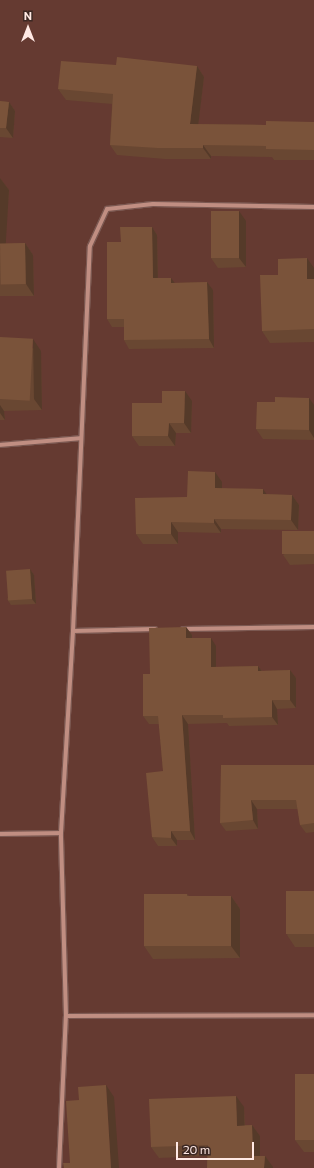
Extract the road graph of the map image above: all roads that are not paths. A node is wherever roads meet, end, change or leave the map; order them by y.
1 (314, 207) edge
2 (82, 438) junction
3 (0, 445) edge
4 (314, 627) edge
5 (158, 629) edge
6 (174, 629) edge
7 (73, 631) junction
8 (61, 833) junction
9 (0, 834) edge
10 (314, 1015) edge
11 (66, 1016) junction
12 (59, 1168) edge

1 - 2 street
2 - 3 street
2 - 7 street
4 - 6 street
5 - 7 street
7 - 8 street
8 - 9 street
8 - 11 street
10 - 11 street
11 - 12 street

